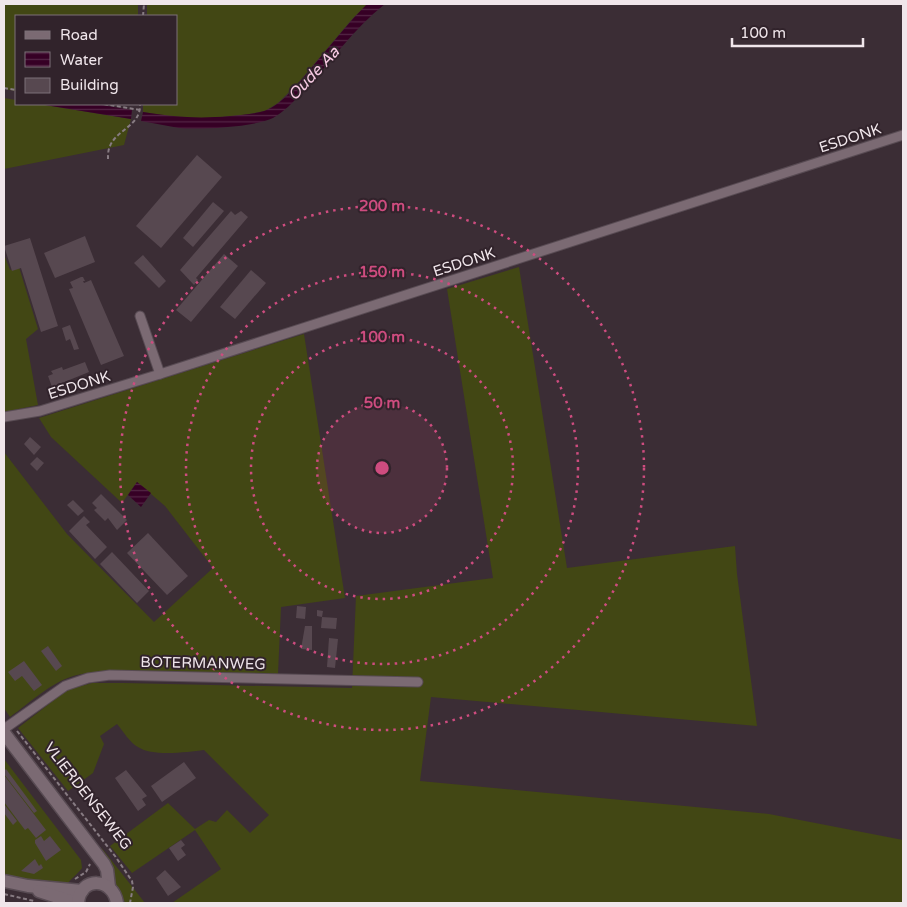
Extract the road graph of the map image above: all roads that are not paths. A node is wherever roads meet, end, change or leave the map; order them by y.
1 (903, 135) edge
2 (140, 316) dead end
3 (160, 374) junction
4 (4, 418) edge
5 (418, 682) dead end
6 (6, 729) edge
7 (95, 860) junction
8 (4, 881) edge
9 (96, 883) junction
10 (28, 886) junction
11 (109, 887) junction
12 (82, 891) junction
13 (77, 903) edge
14 (121, 903) edge

1 - 3 street, ESDONK
2 - 3 street
3 - 4 street, ESDONK
5 - 6 street, BOTERMANWEG
6 - 7 street, VLIERDENSEWEG
7 - 9 street, VLIERDENSEWEG
7 - 11 street, VLIERDENSEWEG
8 - 10 street
9 - 11 street
9 - 12 street
10 - 12 street
10 - 13 street
11 - 14 street, VLIERDENSEWEG
12 - 13 street

